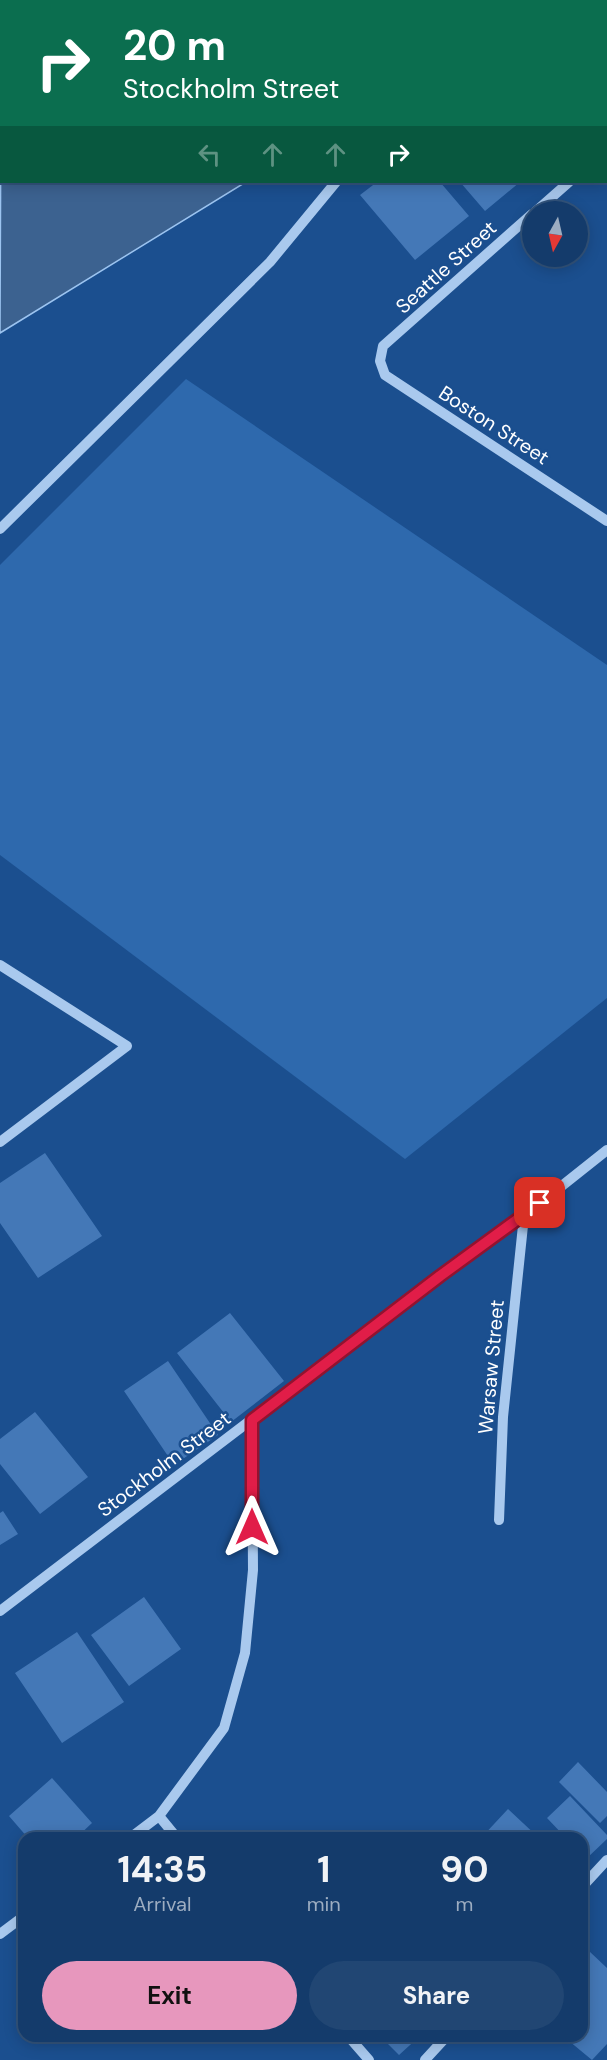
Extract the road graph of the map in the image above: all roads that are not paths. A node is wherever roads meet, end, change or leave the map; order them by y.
1 (335, 183) edge
2 (568, 183) edge
3 (548, 201) edge
4 (522, 224) edge
5 (383, 346) joint
6 (607, 521) edge
7 (0, 529) edge
8 (0, 965) edge
9 (0, 1142) edge
10 (607, 1149) edge
11 (524, 1216) junction
12 (252, 1420) junction
13 (499, 1521) dead end
14 (0, 1611) edge
15 (159, 1816) junction
16 (138, 1832) edge
17 (172, 1832) edge
18 (607, 1860) edge
19 (588, 1881) edge
20 (18, 1920) edge
21 (0, 1934) edge
22 (353, 2042) edge
23 (442, 2042) edge
24 (369, 2060) edge
25 (425, 2060) edge

1 - 7 street
2 - 3 street, Seattle Street
4 - 5 street, Seattle Street
5 - 6 street, Boston Street
8 - 9 street
10 - 11 street, Stockholm Street
11 - 12 street, Stockholm Street
11 - 13 street, Warsaw Street
12 - 14 street, Stockholm Street
12 - 15 street
15 - 16 street
15 - 17 street
18 - 19 street
20 - 21 street
22 - 24 street
23 - 25 street

